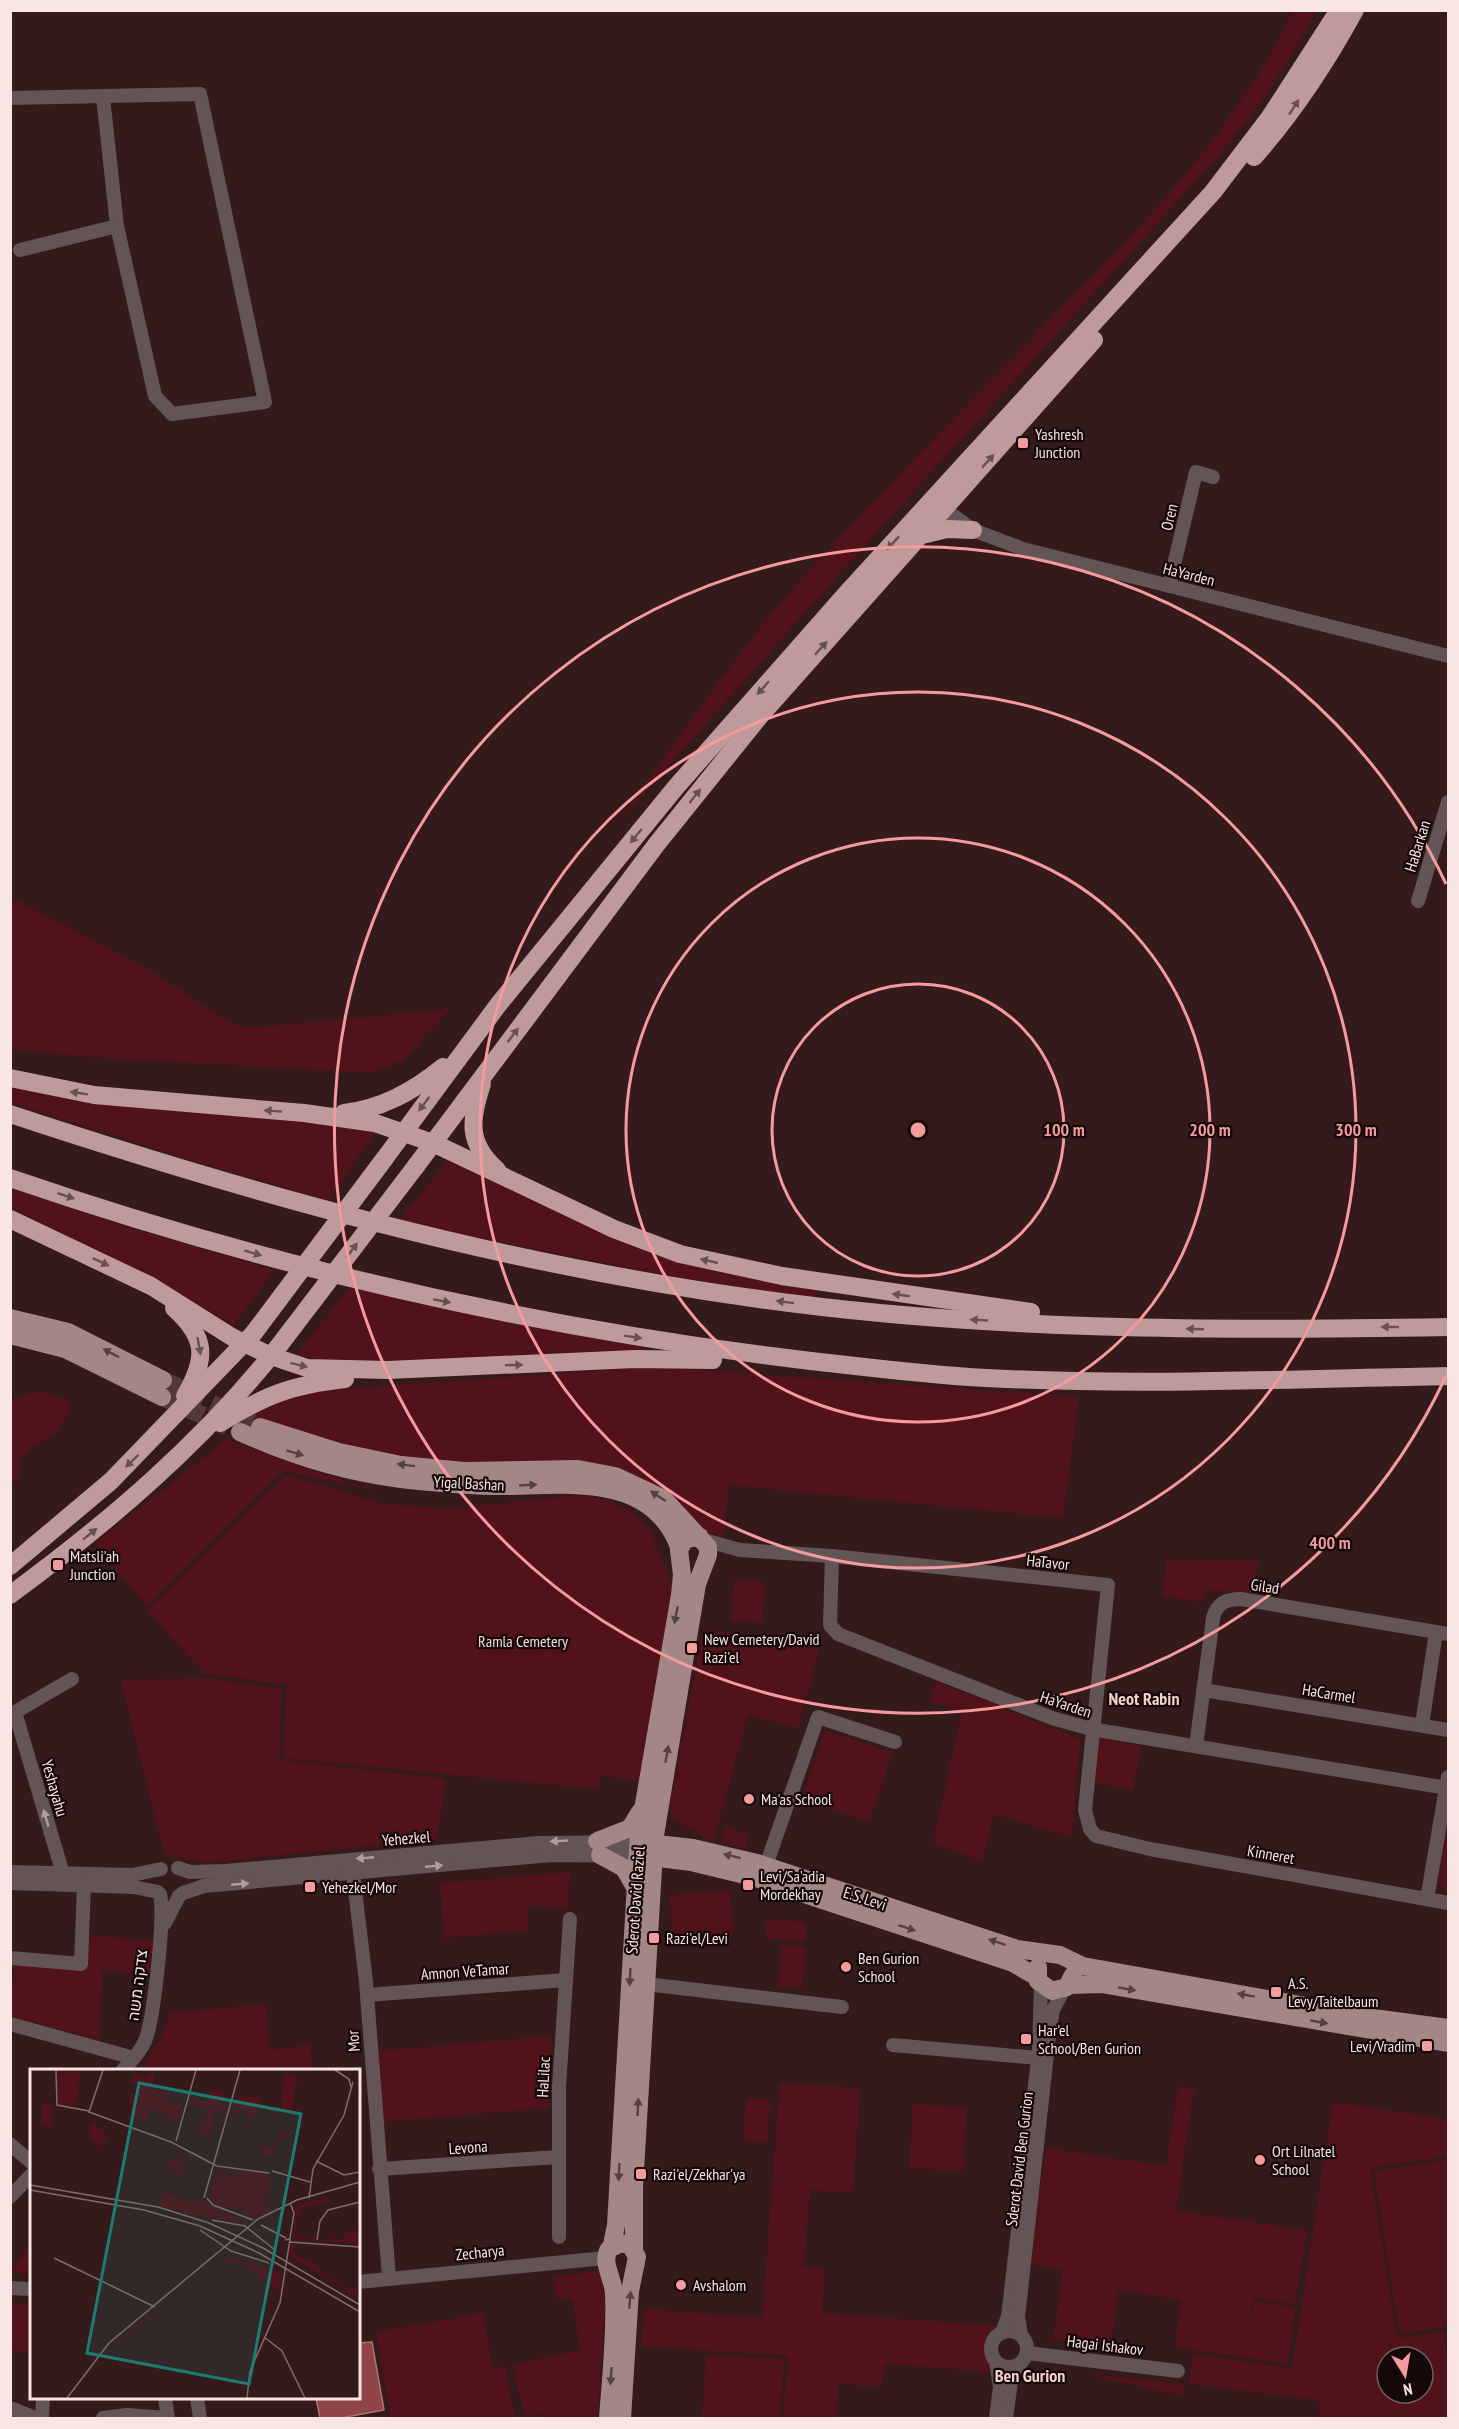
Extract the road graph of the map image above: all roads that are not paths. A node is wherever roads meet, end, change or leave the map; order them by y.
1 (1339, 10) edge
2 (1355, 10) edge
3 (103, 97) junction
4 (10, 98) edge
5 (117, 226) junction
6 (20, 250) dead end
7 (1213, 477) dead end
8 (961, 493) junction
9 (939, 506) junction
10 (973, 530) junction
11 (920, 535) junction
12 (1169, 586) junction
13 (1449, 656) edge
14 (1449, 802) edge
15 (1418, 900) dead end
16 (498, 1005) junction
17 (488, 1068) junction
18 (10, 1078) edge
19 (304, 1113) junction
20 (10, 1114) edge
21 (403, 1132) junction
22 (433, 1143) junction
23 (10, 1178) edge
24 (549, 1198) junction
25 (10, 1219) edge
26 (151, 1286) junction
27 (10, 1318) edge
28 (1449, 1327) edge
29 (1167, 1328) junction
30 (10, 1335) edge
31 (249, 1338) junction
32 (275, 1351) junction
33 (472, 1367) junction
34 (937, 1375) junction
35 (1449, 1376) edge
36 (260, 1427) tunnel mouth
37 (164, 1430) junction
38 (240, 1432) tunnel mouth
39 (203, 1433) junction
40 (702, 1538) junction
41 (740, 1550) junction
42 (680, 1552) junction
43 (832, 1556) junction
44 (706, 1560) junction
45 (10, 1566) edge
46 (10, 1595) edge
47 (1442, 1633) edge
48 (72, 1679) dead end
49 (1203, 1690) junction
50 (13, 1713) edge
51 (1422, 1725) junction
52 (1091, 1729) junction
53 (1449, 1730) edge
54 (895, 1742) dead end
55 (1196, 1746) junction
56 (1448, 1782) edge
57 (650, 1808) junction
58 (1090, 1829) joint
59 (599, 1848) junction
60 (646, 1849) junction
61 (697, 1856) junction
62 (178, 1868) junction
63 (161, 1869) junction
64 (10, 1872) edge
65 (763, 1872) junction
66 (353, 1873) junction
67 (63, 1874) junction
68 (10, 1882) edge
69 (84, 1885) junction
70 (643, 1892) junction
71 (159, 1893) junction
72 (181, 1895) junction
73 (1427, 1899) junction
74 (1449, 1903) edge
75 (570, 1919) dead end
76 (160, 1936) junction
77 (1060, 1956) junction
78 (10, 1958) edge
79 (566, 1980) junction
80 (1039, 1981) junction
81 (646, 1984) junction
82 (1066, 1987) junction
83 (367, 1995) junction
84 (842, 2007) dead end
85 (10, 2024) edge
86 (1449, 2028) edge
87 (1449, 2043) edge
88 (893, 2045) dead end
89 (1038, 2058) junction
90 (128, 2065) edge
91 (10, 2144) edge
92 (558, 2157) junction
93 (30, 2161) edge
94 (379, 2169) junction
95 (30, 2176) edge
96 (10, 2197) edge
97 (559, 2237) dead end
98 (609, 2257) junction
99 (635, 2257) junction
100 (389, 2278) junction
101 (360, 2282) edge
102 (10, 2288) edge
103 (30, 2289) edge
104 (1002, 2332) junction
105 (1021, 2335) junction
106 (1023, 2359) junction
107 (996, 2362) junction
108 (1178, 2371) dead end
109 (43, 2399) edge
110 (165, 2399) edge
111 (197, 2399) edge
112 (10, 2408) edge
113 (36, 2418) edge
114 (42, 2418) edge
115 (103, 2418) edge
116 (168, 2418) edge
117 (200, 2418) edge
118 (608, 2418) edge
119 (622, 2418) edge
120 (996, 2418) edge
121 (1006, 2418) edge

1 - 9 highway
8 -> 2 highway
3 - 4 street
3 - 5 street
3 - 5 street
5 - 6 street
7 - 12 street, Oren
8 - 9 highway
8 - 10 highway
9 - 10 street, HaYarden
9 - 11 highway
9 -> 16 highway
10 - 11 highway
10 - 12 street, HaYarden
17 -> 11 highway
12 - 13 street, HaYarden
14 - 15 street, HaBarkan
16 - 19 highway
16 -> 21 highway
17 - 22 highway
17 - 24 highway
19 -> 18 highway
19 - 21 highway
29 -> 20 highway
21 - 22 highway
21 - 31 highway, bridge
22 - 24 highway
32 -> 22 highway, bridge
23 -> 34 highway
29 -> 24 highway
25 -> 26 highway
26 - 31 highway
26 -> 37 highway
30 -> 27 main road
28 -> 29 highway
31 - 32 highway
31 - 37 highway
32 -> 33 highway
32 - 39 highway
33 -> 34 highway
33 - 39 highway
34 - 35 highway
40 -> 36 main road, Yigal Bashan
37 -> 45 highway
38 -> 42 main road, Yigal Bashan
46 -> 39 highway
40 - 41 street, HaTavor
40 - 42 main road
40 - 44 main road
41 - 43 street, HaTavor
41 - 44 street, HaTavor
42 - 44 main road
42 -> 57 main road, Sderot David Raziel
43 - 52 street, HaYarden
43 - 52 street, HaTavor
57 -> 44 main road, Sderot David Raziel
47 - 49 street, Gilad
47 - 51 street
48 - 50 street
49 - 51 street, HaCarmel
49 - 55 street, Gilad
67 -> 50 street, Yeshayahu
51 - 53 street, HaCarmel
52 - 55 street, HaYarden
52 - 58 street, HaTavor
54 - 65 street
55 - 56 street, HaYarden
56 - 73 street
57 - 59 main road
57 - 60 main road, Sderot David Raziel
57 - 61 main road
58 - 73 street, Kinneret
59 - 60 street, Yehezkel
59 -> 62 street, Yehezkel
66 -> 59 street, Yehezkel
59 - 70 main road
60 - 61 main road, E.S. Levi
60 - 70 main road, Sderot David Raziel
61 - 65 main road, E.S. Levi
61 - 70 main road
62 - 63 street
62 - 72 street
63 - 67 street
63 - 71 street
64 - 67 street
77 -> 65 main road, E.S. Levi
65 -> 80 main road, E.S. Levi
72 -> 66 street, Yehezkel
66 - 83 street, Mor
68 - 69 street
69 - 71 street
69 - 78 street
70 - 81 main road, Sderot David Raziel
70 -> 98 main road, Sderot David Raziel
71 - 72 street
71 - 76 street, צדקה משה
72 - 76 street, צדקה משה
73 - 74 street, Kinneret
75 - 79 street, HaLilac
76 - 90 street, צדקה משה
77 - 80 main road
77 - 82 main road
86 -> 77 main road, E.S. Levi
79 - 83 street, Amnon VeTamar
79 - 92 street, HaLilac
80 - 82 main road
80 - 89 street, Sderot David Ben Gurion
81 - 84 street
99 -> 81 main road, Sderot David Raziel
82 -> 87 main road
82 - 105 street, Sderot David Ben Gurion
83 - 94 street, Mor
85 - 90 street
88 - 89 street
89 - 104 street, Sderot David Ben Gurion
91 - 93 street
92 - 94 street, Levona
92 - 97 street, HaLilac
94 - 100 street, Mor
95 - 96 street
98 - 99 main road
98 - 99 main road
98 - 100 street, Zecharya
98 -> 118 main road, Sderot David Raziel
119 -> 99 main road, Sderot David Raziel
100 - 101 street, Zecharya
102 - 103 street
104 - 105 street
104 - 107 street
105 - 106 street
106 - 107 street
106 - 108 street, Hagai Ishakov
106 - 121 street
107 - 120 street
109 - 114 street
110 - 116 street
111 - 117 street
112 - 113 street
115 - 116 street

